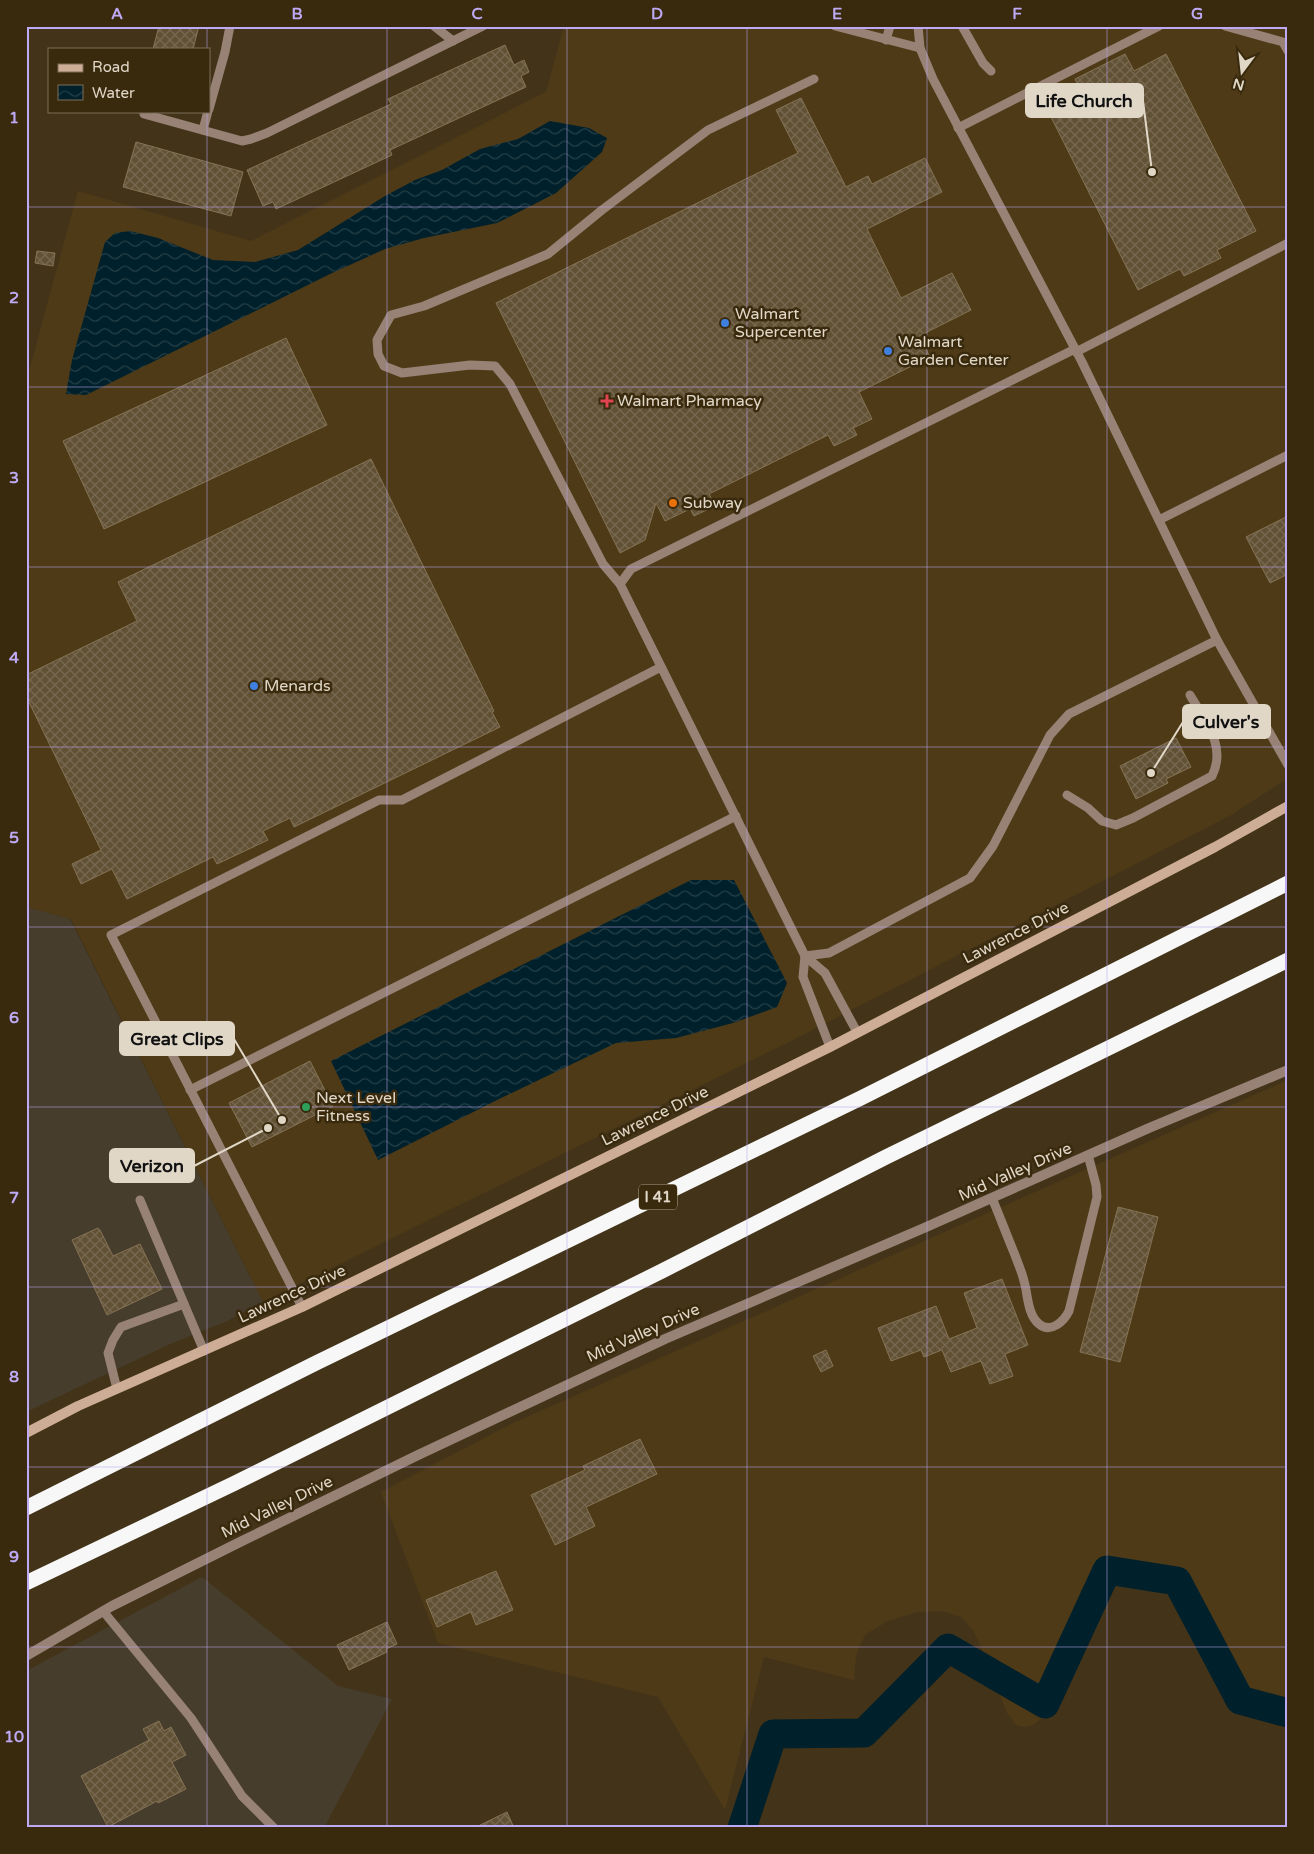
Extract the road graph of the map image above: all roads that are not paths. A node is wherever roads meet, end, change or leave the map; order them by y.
1 (230, 26) edge
2 (434, 26) edge
3 (483, 26) edge
4 (834, 26) edge
5 (890, 26) edge
6 (918, 26) edge
7 (962, 26) edge
8 (1159, 26) edge
9 (1225, 26) edge
10 (886, 40) junction
11 (453, 41) junction
12 (920, 48) junction
13 (1288, 51) edge
14 (991, 71) dead end
15 (814, 79) dead end
16 (210, 103) edge
17 (208, 112) edge
18 (144, 114) dead end
19 (958, 128) junction
20 (203, 130) junction
21 (1288, 244) edge
22 (1075, 350) junction
23 (1288, 455) edge
24 (1158, 520) junction
25 (620, 584) junction
26 (1217, 640) junction
27 (660, 667) junction
28 (1190, 696) dead end
29 (1288, 765) edge
30 (1067, 795) dead end
31 (1288, 806) edge
32 (736, 816) junction
33 (1288, 883) edge
34 (805, 956) junction
35 (1288, 960) edge
36 (857, 1032) junction
37 (830, 1047) junction
38 (1288, 1070) edge
39 (190, 1090) junction
40 (1088, 1155) junction
41 (992, 1198) junction
42 (140, 1200) dead end
43 (184, 1304) junction
44 (302, 1307) junction
45 (204, 1351) junction
46 (117, 1389) junction
47 (26, 1433) edge
48 (26, 1508) edge
49 (26, 1583) edge
50 (103, 1611) junction
51 (26, 1656) edge
52 (274, 1828) edge

1 - 16 lane
2 - 11 lane
3 - 11 lane
4 - 10 lane
5 - 10 lane
6 - 12 lane
7 - 14 lane
8 - 19 lane
9 - 13 lane
10 - 12 lane
11 - 20 lane
12 - 19 lane
15 - 25 lane
17 - 20 lane
18 - 20 lane
19 - 22 lane
21 - 22 lane
22 - 24 lane
22 - 25 lane
23 - 24 lane
24 - 26 lane
25 - 27 lane
26 - 29 lane
26 - 34 lane
27 - 32 lane
27 - 39 lane
28 - 30 lane
31 - 36 main road, Lawrence Drive
32 - 34 lane
32 - 39 lane
33 - 48 highway, I 41
34 - 36 lane
34 - 37 lane
35 - 49 highway
36 - 37 main road, Lawrence Drive
37 - 44 main road, Lawrence Drive
38 - 40 street, Mid Valley Drive
39 - 44 lane
40 - 41 street, Mid Valley Drive
40 - 41 lane
41 - 50 street, Mid Valley Drive
42 - 43 lane
43 - 45 lane
43 - 46 lane
44 - 45 main road, Lawrence Drive
45 - 46 main road, Lawrence Drive
46 - 47 main road, Lawrence Drive
50 - 51 street, Mid Valley Drive
50 - 52 lane

